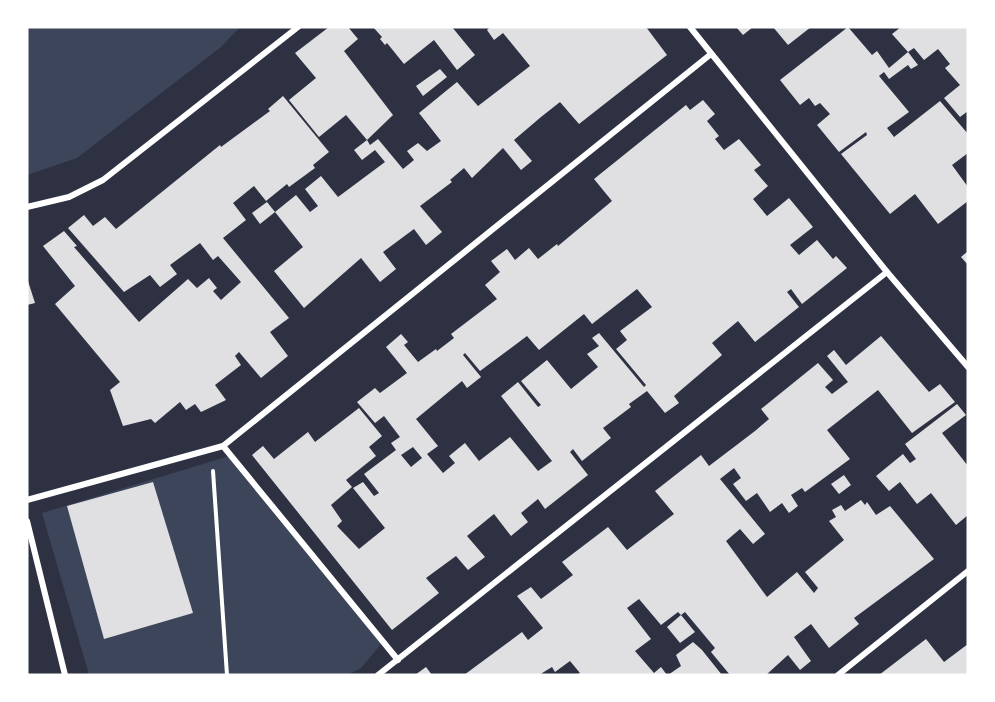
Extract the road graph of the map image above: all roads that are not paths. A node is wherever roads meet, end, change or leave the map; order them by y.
1 (298, 27) edge
2 (690, 27) edge
3 (711, 54) junction
4 (27, 207) edge
5 (887, 272) junction
6 (968, 367) edge
7 (223, 446) junction
8 (27, 500) edge
9 (27, 521) edge
10 (968, 571) edge
11 (398, 660) junction
12 (65, 675) edge
13 (378, 675) edge
14 (838, 675) edge

1 - 4 street
2 - 3 street
3 - 5 street
3 - 7 street
5 - 6 street
5 - 11 street
7 - 8 street
7 - 11 street
9 - 12 street
10 - 14 street
11 - 13 street

